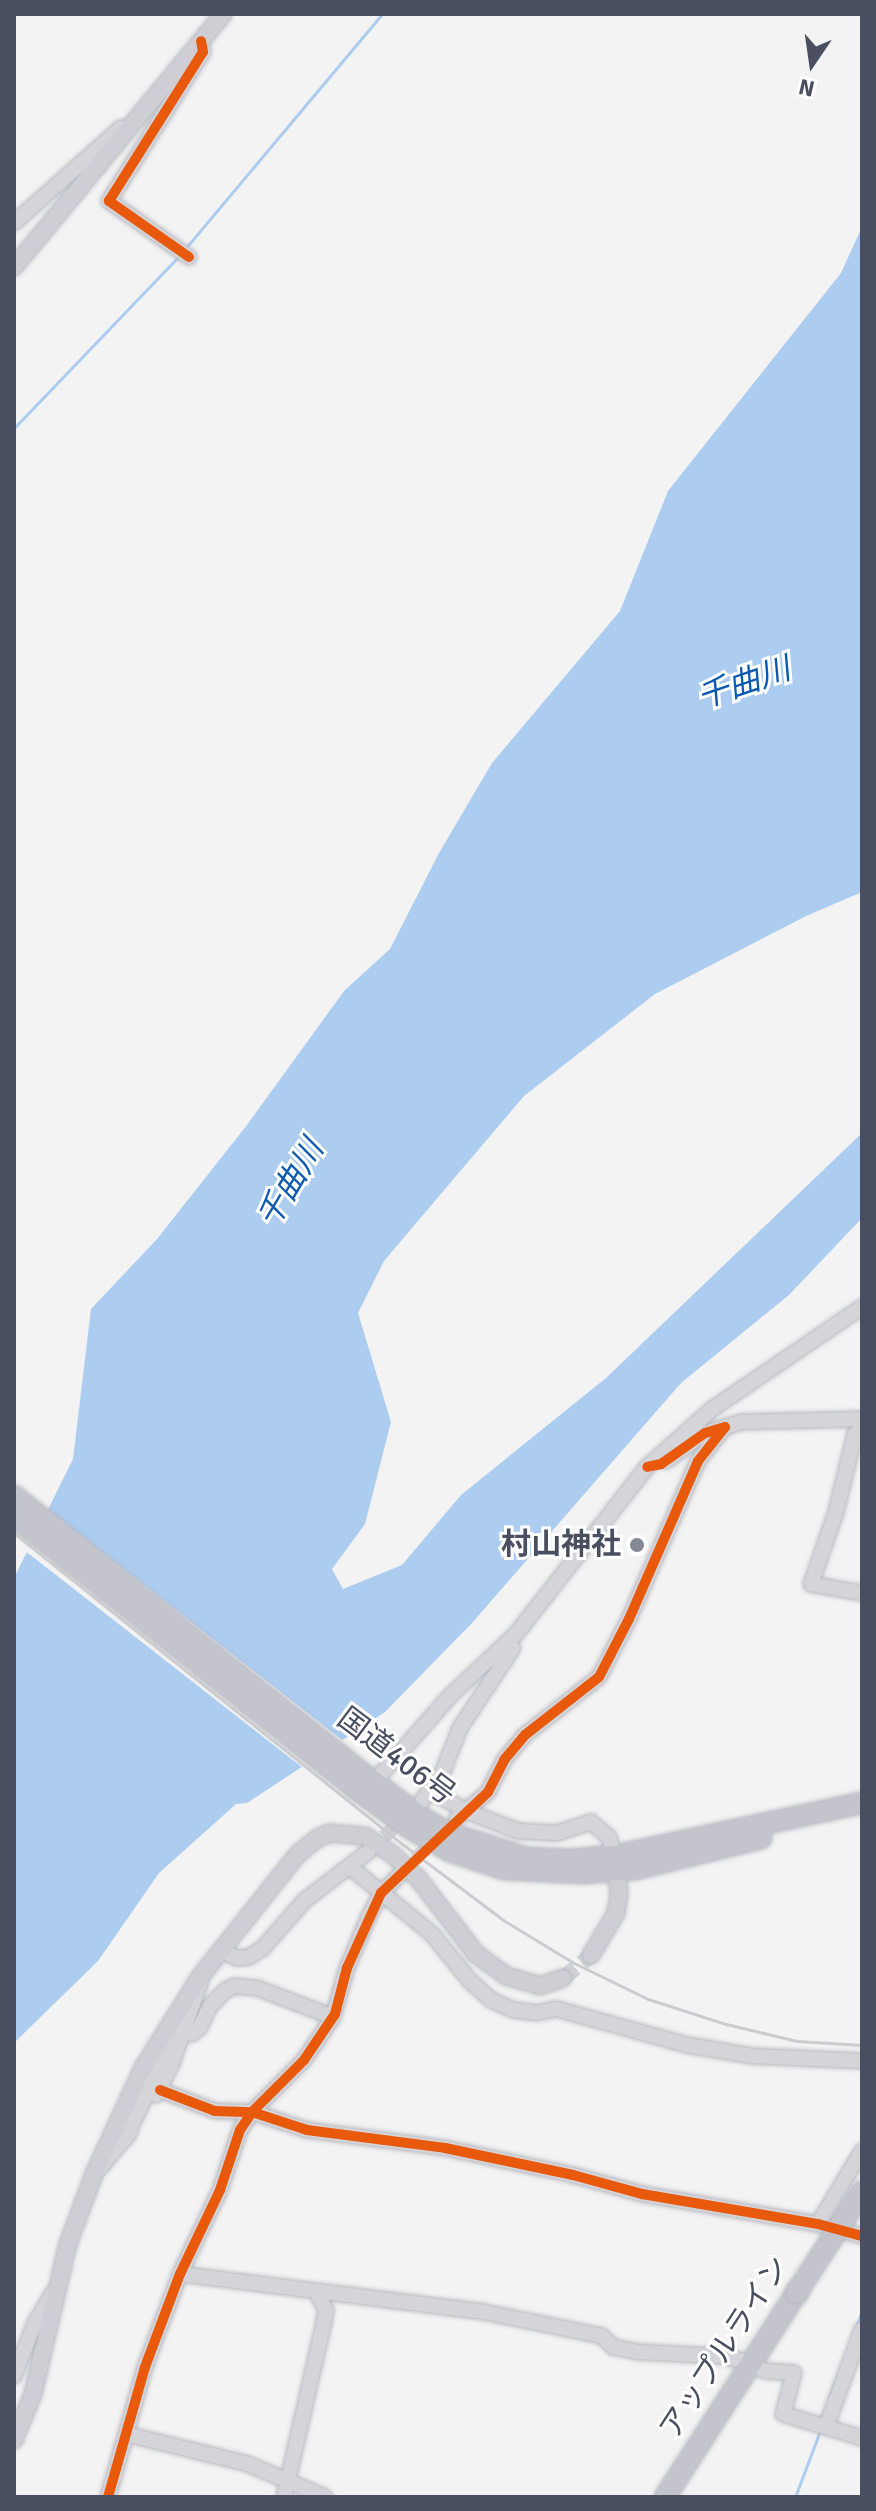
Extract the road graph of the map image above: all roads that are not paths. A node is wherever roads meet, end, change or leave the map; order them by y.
1 (223, 14) edge
2 (201, 41) junction
3 (125, 131) junction
4 (14, 223) edge
5 (189, 257) dead end
6 (14, 267) edge
7 (862, 1307) edge
8 (862, 1419) edge
9 (725, 1427) junction
10 (862, 1427) edge
11 (647, 1467) junction
12 (14, 1496) edge
13 (14, 1517) edge
14 (862, 1593) edge
15 (516, 1634) junction
16 (364, 1781) junction
17 (862, 1803) edge
18 (462, 1815) junction
19 (862, 1815) edge
20 (369, 1851) tunnel mouth
21 (616, 1863) junction
22 (350, 1867) junction
23 (401, 1874) tunnel mouth
24 (381, 1893) junction
25 (223, 1951) junction
26 (591, 1955) tunnel mouth
27 (200, 1977) junction
28 (563, 1978) tunnel mouth
29 (333, 2017) junction
30 (183, 2032) junction
31 (862, 2061) edge
32 (160, 2090) junction
33 (252, 2112) junction
34 (125, 2139) junction
35 (862, 2151) edge
36 (94, 2174) junction
37 (862, 2192) edge
38 (818, 2224) junction
39 (862, 2236) edge
40 (180, 2274) junction
41 (54, 2291) junction
42 (316, 2291) junction
43 (862, 2329) edge
44 (750, 2364) junction
45 (14, 2376) edge
46 (826, 2427) junction
47 (126, 2434) junction
48 (862, 2438) edge
49 (14, 2440) edge
50 (287, 2480) junction
51 (108, 2497) edge
52 (284, 2497) edge
53 (325, 2497) edge
54 (665, 2497) edge

1 - 2 main road
2 - 3 main road
2 - 5 street
3 - 4 street
3 - 6 main road
7 - 11 street
8 - 9 street
9 - 11 street
9 - 18 street
10 - 14 street
11 - 15 street
12 - 16 highway, 国道406号
13 - 16 highway, 国道406号
15 - 16 street
15 - 18 street
16 - 21 highway, 国道406号
17 - 21 highway, 国道406号
18 - 21 street
19 - 21 highway, 国道406号
20 - 22 street
21 - 26 main road
22 - 24 street
22 - 25 street
23 - 24 street
24 - 29 street
24 - 31 street
25 - 27 main road
25 - 28 main road
27 - 30 street
27 - 36 main road
29 - 30 street
29 - 33 street
30 - 32 street
30 - 34 street
32 - 33 street
32 - 34 street
33 - 38 street
33 - 40 street
34 - 36 street
35 - 38 street
36 - 41 main road
37 - 44 highway, アップルライン, bridge
38 - 39 street
40 - 42 street
40 - 47 street
41 - 45 street
41 - 49 main road
42 - 44 street
42 - 50 street
43 - 46 street
44 - 46 street
44 - 54 highway, アップルライン
46 - 48 street
47 - 50 street
47 - 51 street
50 - 52 street
50 - 53 street

